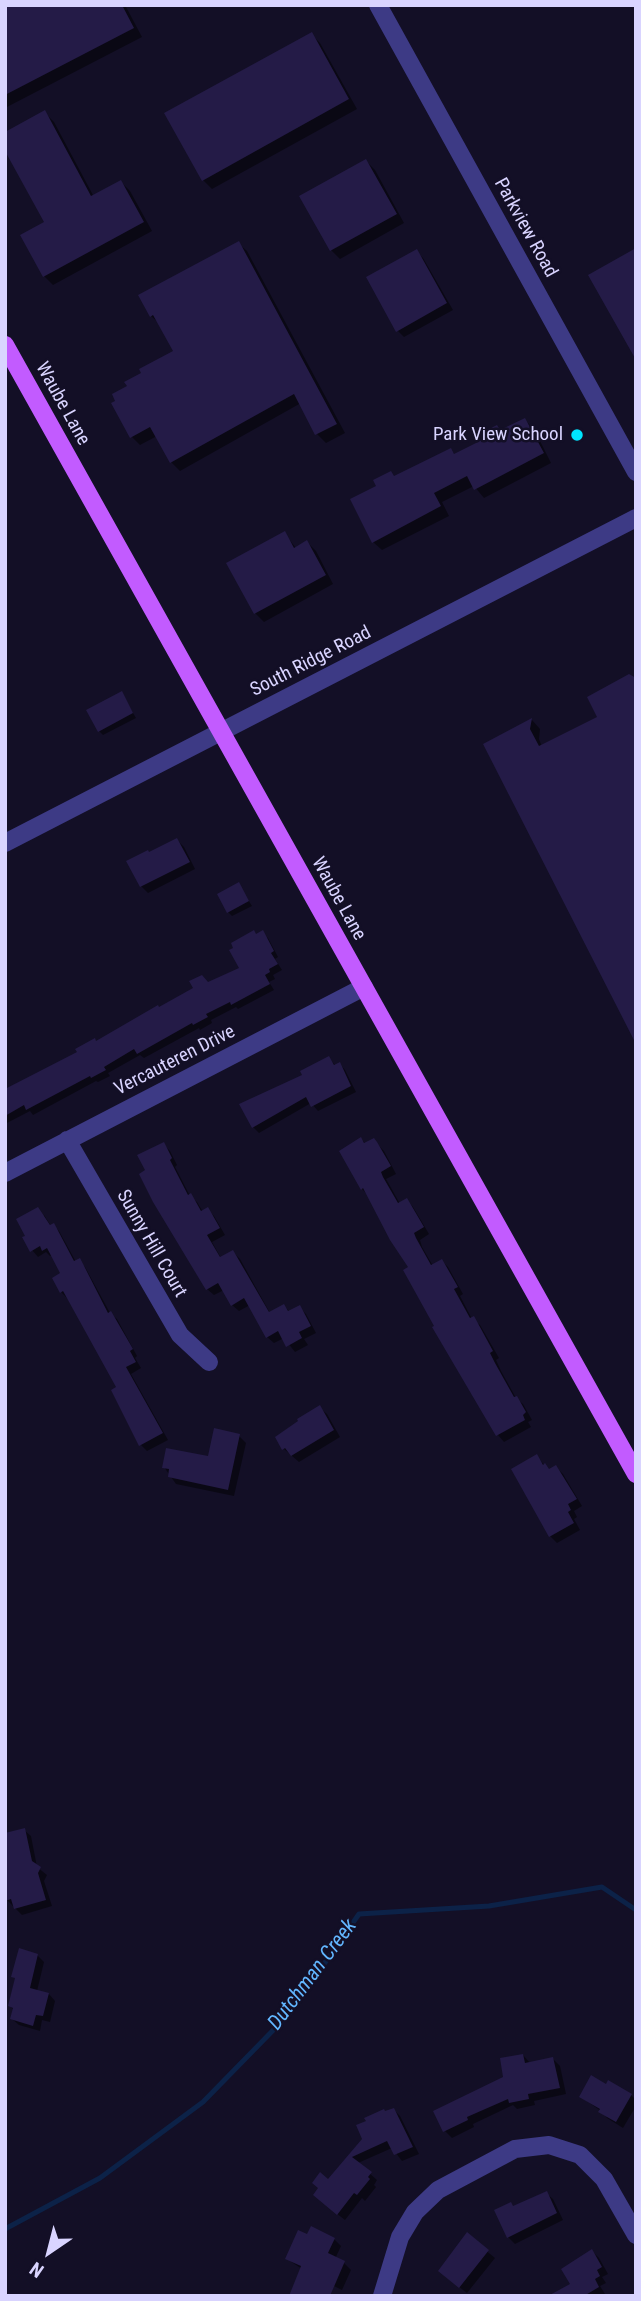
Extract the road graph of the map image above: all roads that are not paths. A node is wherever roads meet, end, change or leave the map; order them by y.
1 (378, 5) edge
2 (5, 345) edge
3 (636, 472) edge
4 (636, 518) edge
5 (221, 732) junction
6 (5, 843) edge
7 (364, 988) junction
8 (67, 1140) junction
9 (5, 1173) edge
10 (209, 1362) dead end
11 (636, 1474) edge
12 (636, 2235) edge
13 (382, 2296) edge

1 - 3 street, Parkview Road
2 - 5 main road, Waube Lane
4 - 5 street, South Ridge Road
5 - 6 street, South Ridge Road
5 - 7 main road, Waube Lane
7 - 8 street, Vercauteren Drive
7 - 11 main road, Waube Lane
8 - 9 street, Vercauteren Drive
8 - 10 street, Sunny Hill Court
12 - 13 street

